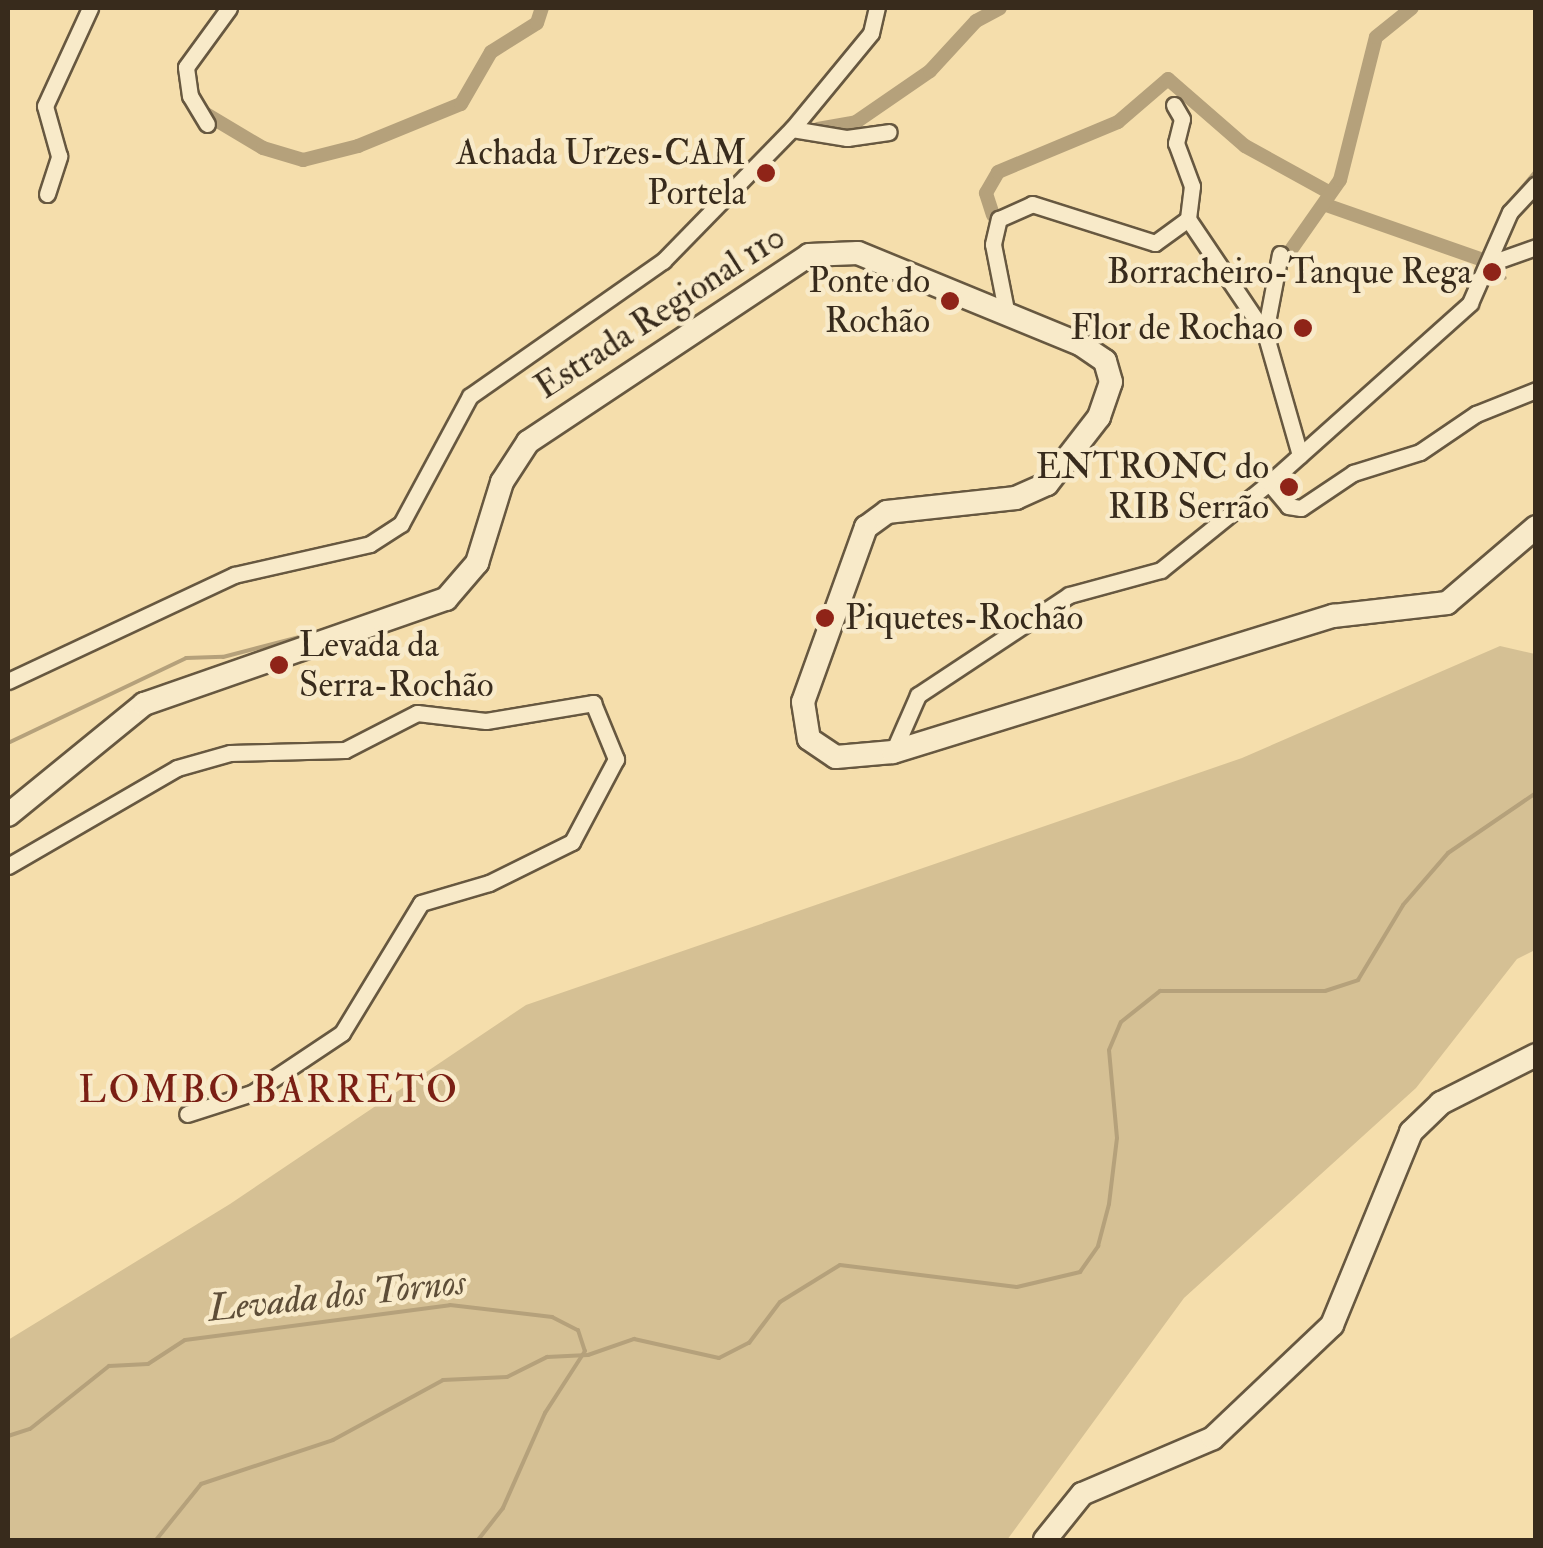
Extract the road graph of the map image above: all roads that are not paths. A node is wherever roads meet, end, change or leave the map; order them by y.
1 (90, 8) edge
2 (229, 8) edge
3 (877, 8) edge
4 (1174, 106) dead end
5 (206, 124) dead end
6 (792, 129) junction
7 (890, 132) dead end
8 (1536, 184) edge
9 (47, 194) dead end
10 (1188, 219) junction
11 (1536, 247) edge
12 (1280, 254) dead end
13 (1488, 264) junction
14 (1007, 315) junction
15 (1264, 334) junction
16 (1536, 390) edge
17 (1300, 455) junction
18 (1269, 483) junction
19 (1536, 528) edge
20 (8, 680) edge
21 (893, 752) junction
22 (8, 816) edge
23 (8, 866) edge
24 (1536, 1055) edge
25 (187, 1114) dead end
26 (1044, 1540) edge

1 - 9 street
2 - 5 street
3 - 6 street
4 - 10 street
6 - 7 street
6 - 20 street
8 - 13 street
10 - 14 street
10 - 15 street
11 - 13 street
12 - 15 street
13 - 17 street
14 - 21 main road, Estrada Regional 110
14 - 22 main road, Estrada Regional 110
15 - 17 street
16 - 18 street
17 - 18 street
18 - 21 street
19 - 21 main road, Estrada Regional 110
23 - 25 street
24 - 26 main road

